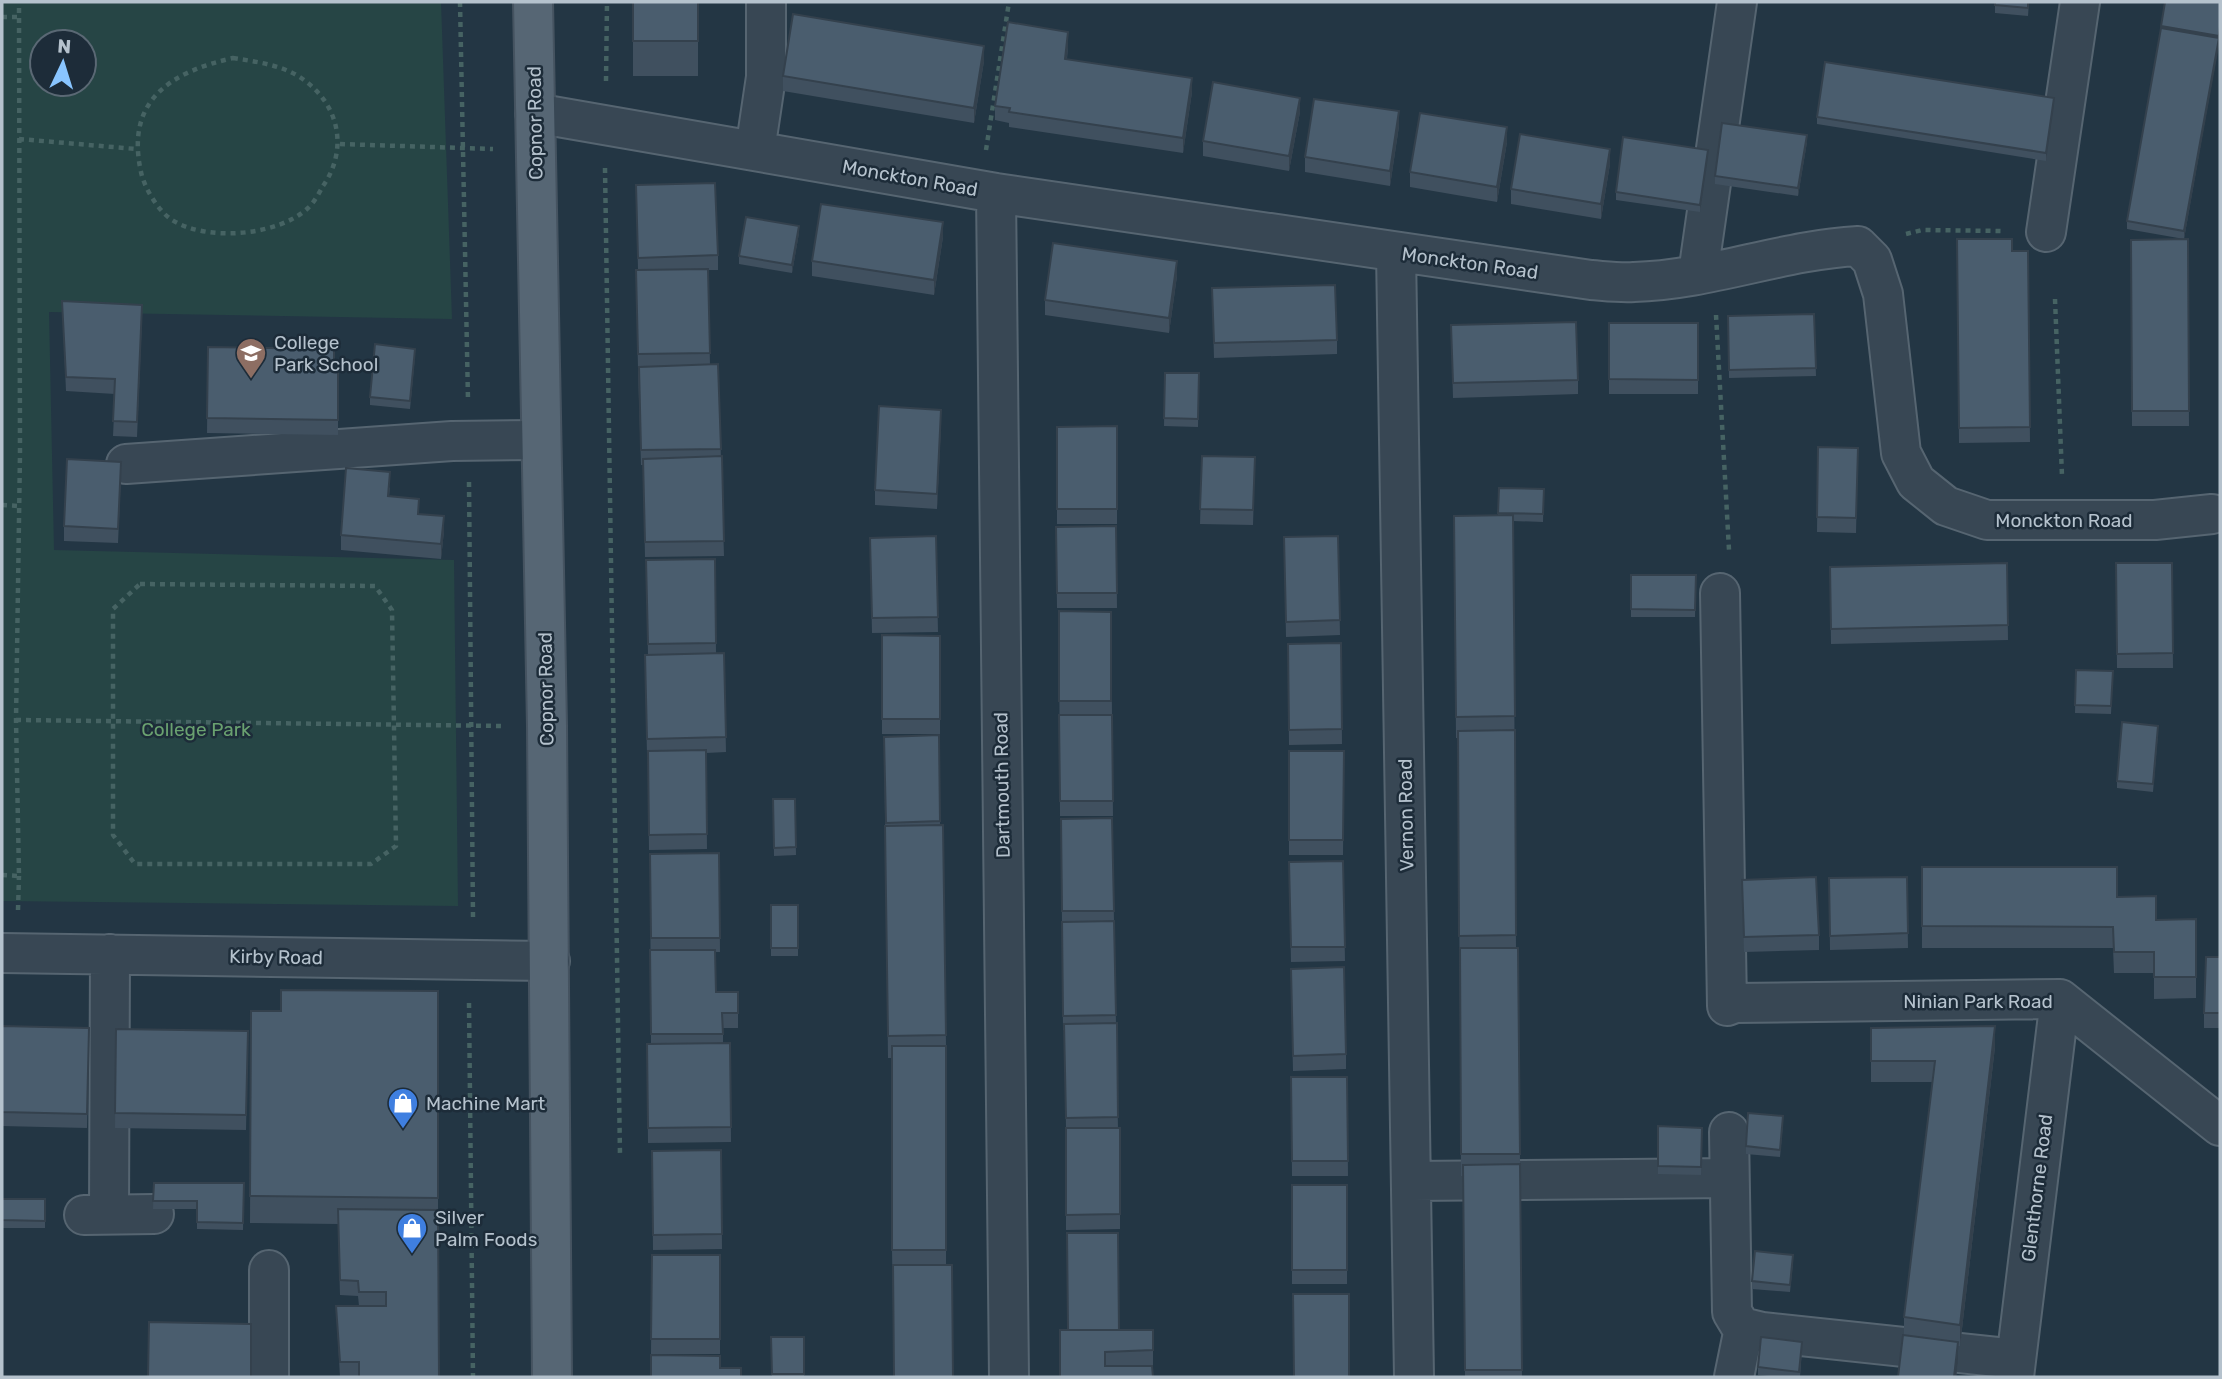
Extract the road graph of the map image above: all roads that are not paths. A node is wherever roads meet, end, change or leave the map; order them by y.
1 (533, 2) edge
2 (766, 2) edge
3 (1737, 2) edge
4 (2080, 2) edge
5 (535, 131) junction
6 (755, 151) junction
7 (988, 191) junction
8 (2046, 232) road end
9 (1396, 252) junction
10 (1698, 274) junction
11 (539, 440) junction
12 (126, 464) dead end
13 (2218, 515) edge
14 (1720, 593) dead end
15 (2, 953) edge
16 (110, 954) junction
17 (550, 961) junction
18 (2060, 999) junction
19 (2220, 1126) edge
20 (1729, 1132) dead end
21 (1729, 1178) junction
22 (1412, 1181) junction
23 (154, 1214) edge
24 (270, 1270) dead end
25 (1749, 1329) junction
26 (2015, 1368) edge
27 (269, 1377) edge
28 (552, 1377) edge
29 (1009, 1377) edge
30 (1414, 1377) edge
31 (1734, 1377) edge

1 - 5 main road, Copnor Road
2 - 6 street
3 - 10 street
4 - 8 street
5 - 6 street, Monckton Road
5 - 11 main road, Copnor Road
6 - 7 street, Monckton Road
7 - 9 street, Monckton Road
7 - 29 street, Dartmouth Road
9 - 10 street, Monckton Road
9 - 22 street, Vernon Road
10 - 13 street, Monckton Road
11 - 12 street
11 - 17 main road, Copnor Road
14 - 18 street, Ninian Park Road
15 - 16 street, Kirby Road
16 - 17 street, Kirby Road
16 - 23 street
17 - 28 main road, Copnor Road
18 - 19 street, Ninian Park Road
18 - 26 street, Glenthorne Road
20 - 21 street
21 - 22 street
21 - 25 street
22 - 30 street, Vernon Road
24 - 27 street
25 - 26 street
25 - 31 street

